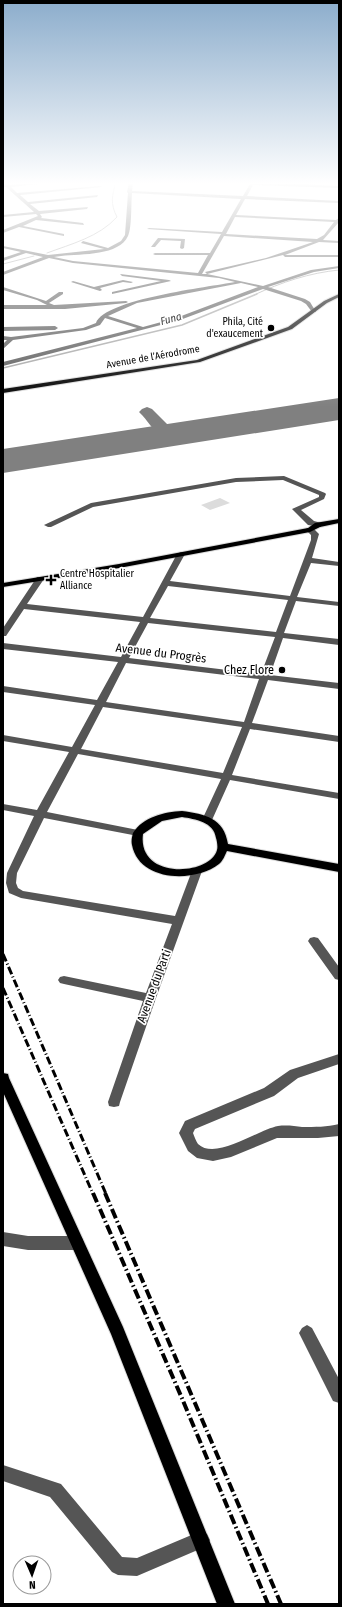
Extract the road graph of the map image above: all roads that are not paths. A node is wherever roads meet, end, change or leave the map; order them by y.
1 (46, 257) edge
2 (53, 257) edge
3 (210, 257) edge
4 (273, 257) edge
5 (339, 267) edge
6 (201, 273) junction
7 (3, 274) edge
8 (122, 275) dead end
9 (73, 282) dead end
10 (243, 282) junction
11 (146, 287) junction
12 (265, 287) junction
13 (3, 288) edge
14 (95, 288) junction
15 (151, 289) dead end
16 (101, 291) dead end
17 (157, 292) dead end
18 (61, 293) dead end
19 (114, 293) dead end
20 (339, 295) edge
21 (168, 296) junction
22 (136, 302) junction
23 (46, 303) junction
24 (3, 307) edge
25 (54, 307) junction
26 (314, 311) junction
27 (102, 318) junction
28 (66, 327) dead end
29 (142, 328) junction
30 (3, 329) edge
31 (3, 338) edge
32 (11, 339) junction
33 (3, 347) edge
34 (3, 364) edge
35 (3, 391) edge
36 (339, 521) edge
37 (339, 525) edge
38 (48, 526) dead end
39 (314, 527) junction
40 (181, 554) junction
41 (307, 560) junction
42 (339, 564) edge
43 (40, 579) junction
44 (165, 583) junction
45 (3, 585) edge
46 (292, 599) junction
47 (339, 604) edge
48 (23, 606) junction
49 (145, 621) junction
50 (3, 634) edge
51 (280, 635) junction
52 (339, 642) edge
53 (3, 646) edge
54 (123, 660) junction
55 (263, 677) junction
56 (339, 686) edge
57 (3, 689) edge
58 (100, 704) junction
59 (247, 726) junction
60 (3, 738) edge
61 (339, 740) edge
62 (74, 750) junction
63 (226, 777) junction
64 (339, 796) edge
65 (3, 807) edge
66 (40, 815) junction
67 (207, 820) junction
68 (138, 833) junction
69 (224, 847) junction
70 (339, 868) edge
71 (196, 871) junction
72 (178, 921) junction
73 (314, 941) dead end
74 (339, 976) edge
75 (64, 980) dead end
76 (150, 998) junction
77 (339, 1059) edge
78 (3, 1078) edge
79 (114, 1102) dead end
80 (339, 1130) edge
81 (3, 1239) edge
82 (77, 1243) junction
83 (307, 1333) dead end
84 (339, 1395) edge
85 (3, 1473) edge
86 (201, 1540) junction
87 (226, 1604) edge

1 - 7 street
2 - 6 street
3 - 6 street
4 - 6 street
5 - 12 street
6 - 10 street
8 - 11 street
9 - 14 street
10 - 12 street
10 - 21 street
11 - 14 street
11 - 15 street
11 - 19 street
12 - 26 street
12 - 29 street
13 - 23 street
14 - 16 street
17 - 21 street
18 - 23 street
20 - 26 main road, Avenue de l’Aérodrome
21 - 22 street
22 - 25 street
22 - 27 street
23 - 25 street
24 - 25 street
26 - 35 main road, Avenue de l’Aérodrome
27 - 29 street
27 - 32 street
28 - 30 street
29 - 34 street
31 - 32 street
32 - 33 street
36 - 39 main road
37 - 39 main road
38 - 39 street
39 - 40 main road
39 - 41 street
40 - 43 main road
40 - 44 street
41 - 42 street
41 - 46 street
43 - 45 main road
43 - 48 street
44 - 46 street
44 - 49 street
46 - 47 street
46 - 51 street
48 - 49 street
48 - 50 street
49 - 51 street
49 - 54 street
51 - 52 street
51 - 55 street
53 - 54 street, Avenue du Progrès
54 - 55 street, Avenue du Progrès
54 - 58 street
55 - 56 street, Avenue du Progrès
55 - 59 street
57 - 58 street
58 - 59 street
58 - 62 street
59 - 61 street
59 - 63 street
60 - 62 street
62 - 63 street
62 - 66 street
63 - 64 street
63 - 67 street
65 - 66 street
66 - 68 street
66 - 72 street
67 - 68 main road
67 - 69 main road
68 - 71 main road
69 - 70 main road
69 - 71 main road
71 - 72 street, Avenue du Parti
72 - 76 street, Avenue du Parti
73 - 74 street
75 - 76 street
76 - 79 street, Avenue du Parti
77 - 80 street
78 - 82 main road
81 - 82 street
82 - 86 main road
83 - 84 street
85 - 86 street
86 - 87 main road

